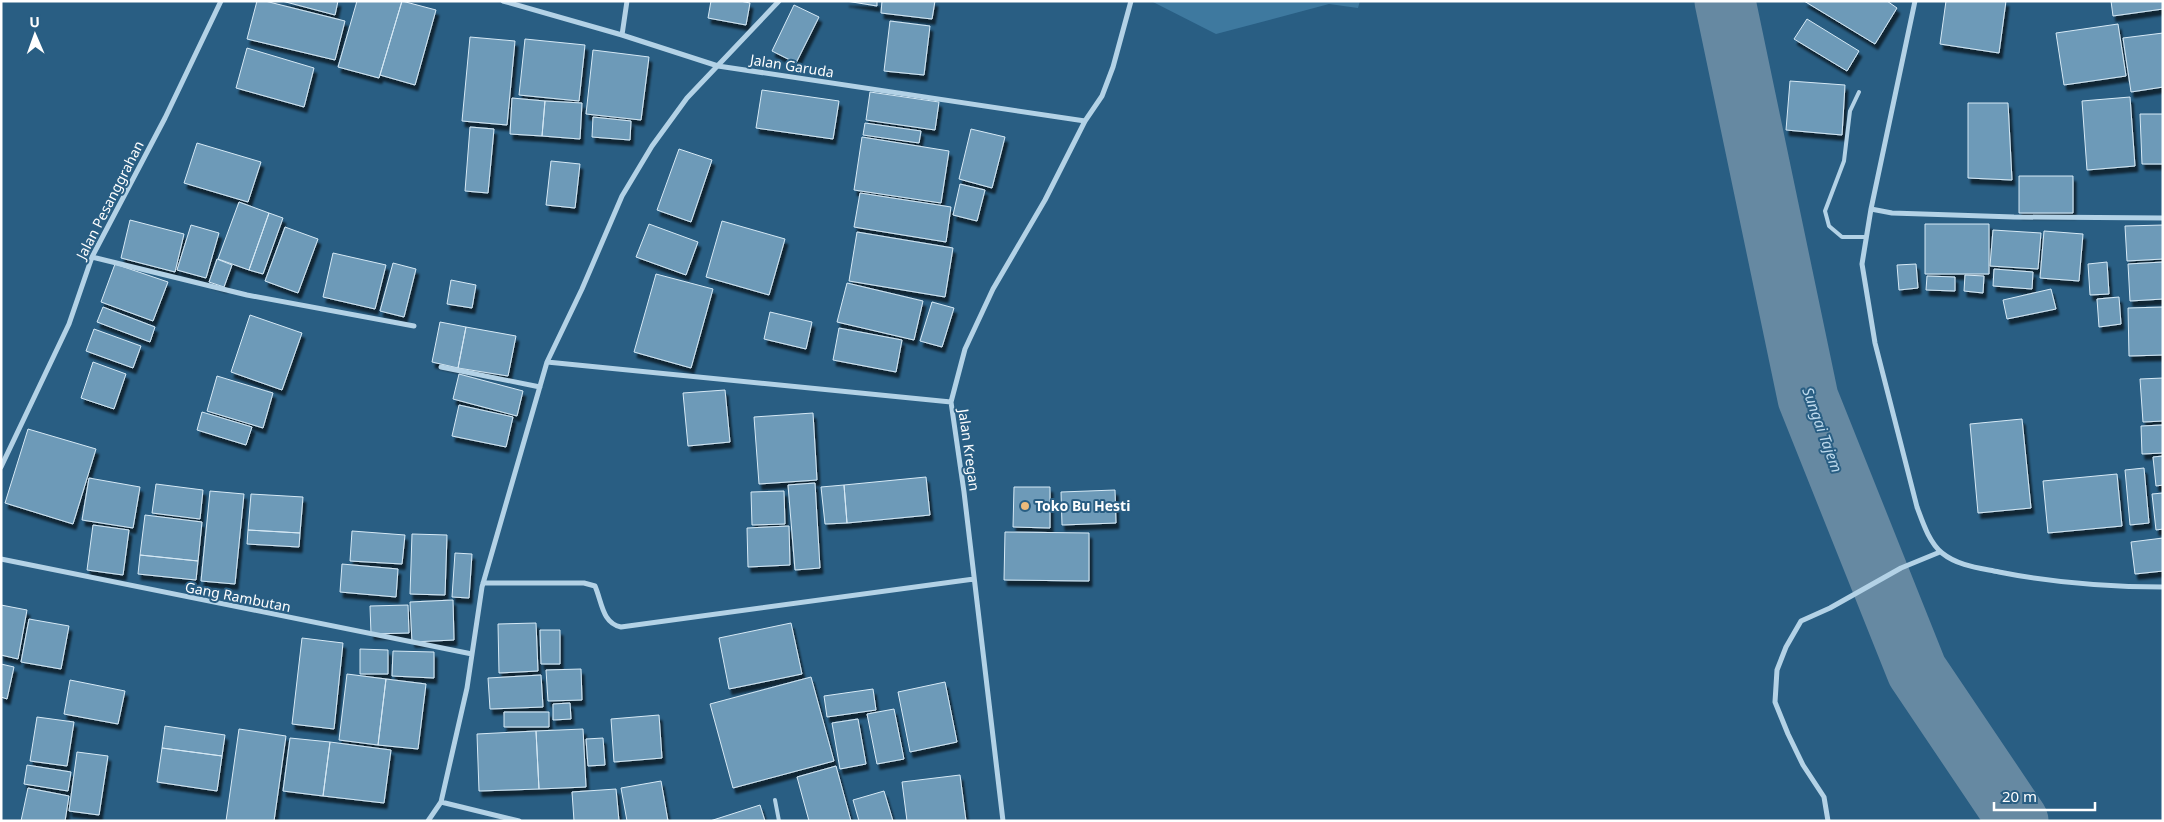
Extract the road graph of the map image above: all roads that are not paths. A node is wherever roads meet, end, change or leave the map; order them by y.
1 (221, 1) edge
2 (504, 1) edge
3 (627, 1) edge
4 (779, 1) edge
5 (1131, 1) edge
6 (1915, 1) edge
7 (622, 35) junction
8 (718, 66) junction
9 (1859, 92) dead end
10 (1085, 121) junction
11 (1871, 209) junction
12 (2163, 218) edge
13 (1866, 237) junction
14 (92, 257) junction
15 (414, 326) dead end
16 (547, 362) junction
17 (440, 367) dead end
18 (540, 386) junction
19 (951, 402) junction
20 (1, 466) edge
21 (1940, 552) junction
22 (1, 559) edge
23 (974, 579) junction
24 (483, 584) junction
25 (2163, 587) edge
26 (472, 654) junction
27 (775, 800) dead end
28 (441, 802) junction
29 (428, 821) edge
30 (519, 821) edge
31 (779, 821) edge
32 (1002, 821) edge
33 (1828, 821) edge

1 - 14 street, Jalan Pesanggrahan
2 - 7 street, Jalan Garuda
3 - 7 street
4 - 8 street
5 - 10 street, Jalan Kregan
6 - 11 street
7 - 8 street, Jalan Garuda
8 - 10 street, Jalan Garuda
8 - 16 street
9 - 13 lane
10 - 19 street, Jalan Kregan
11 - 12 street
11 - 13 street
13 - 21 street
14 - 15 street
14 - 20 street, Jalan Pesanggrahan
16 - 18 street
16 - 19 street
17 - 18 street
18 - 24 street
19 - 23 street, Jalan Kregan
21 - 25 street
21 - 33 street
22 - 26 street, Gang Rambutan
23 - 24 street
23 - 32 street, Jalan Kregan
24 - 26 street
26 - 28 street
27 - 31 lane
28 - 29 street
28 - 30 street

